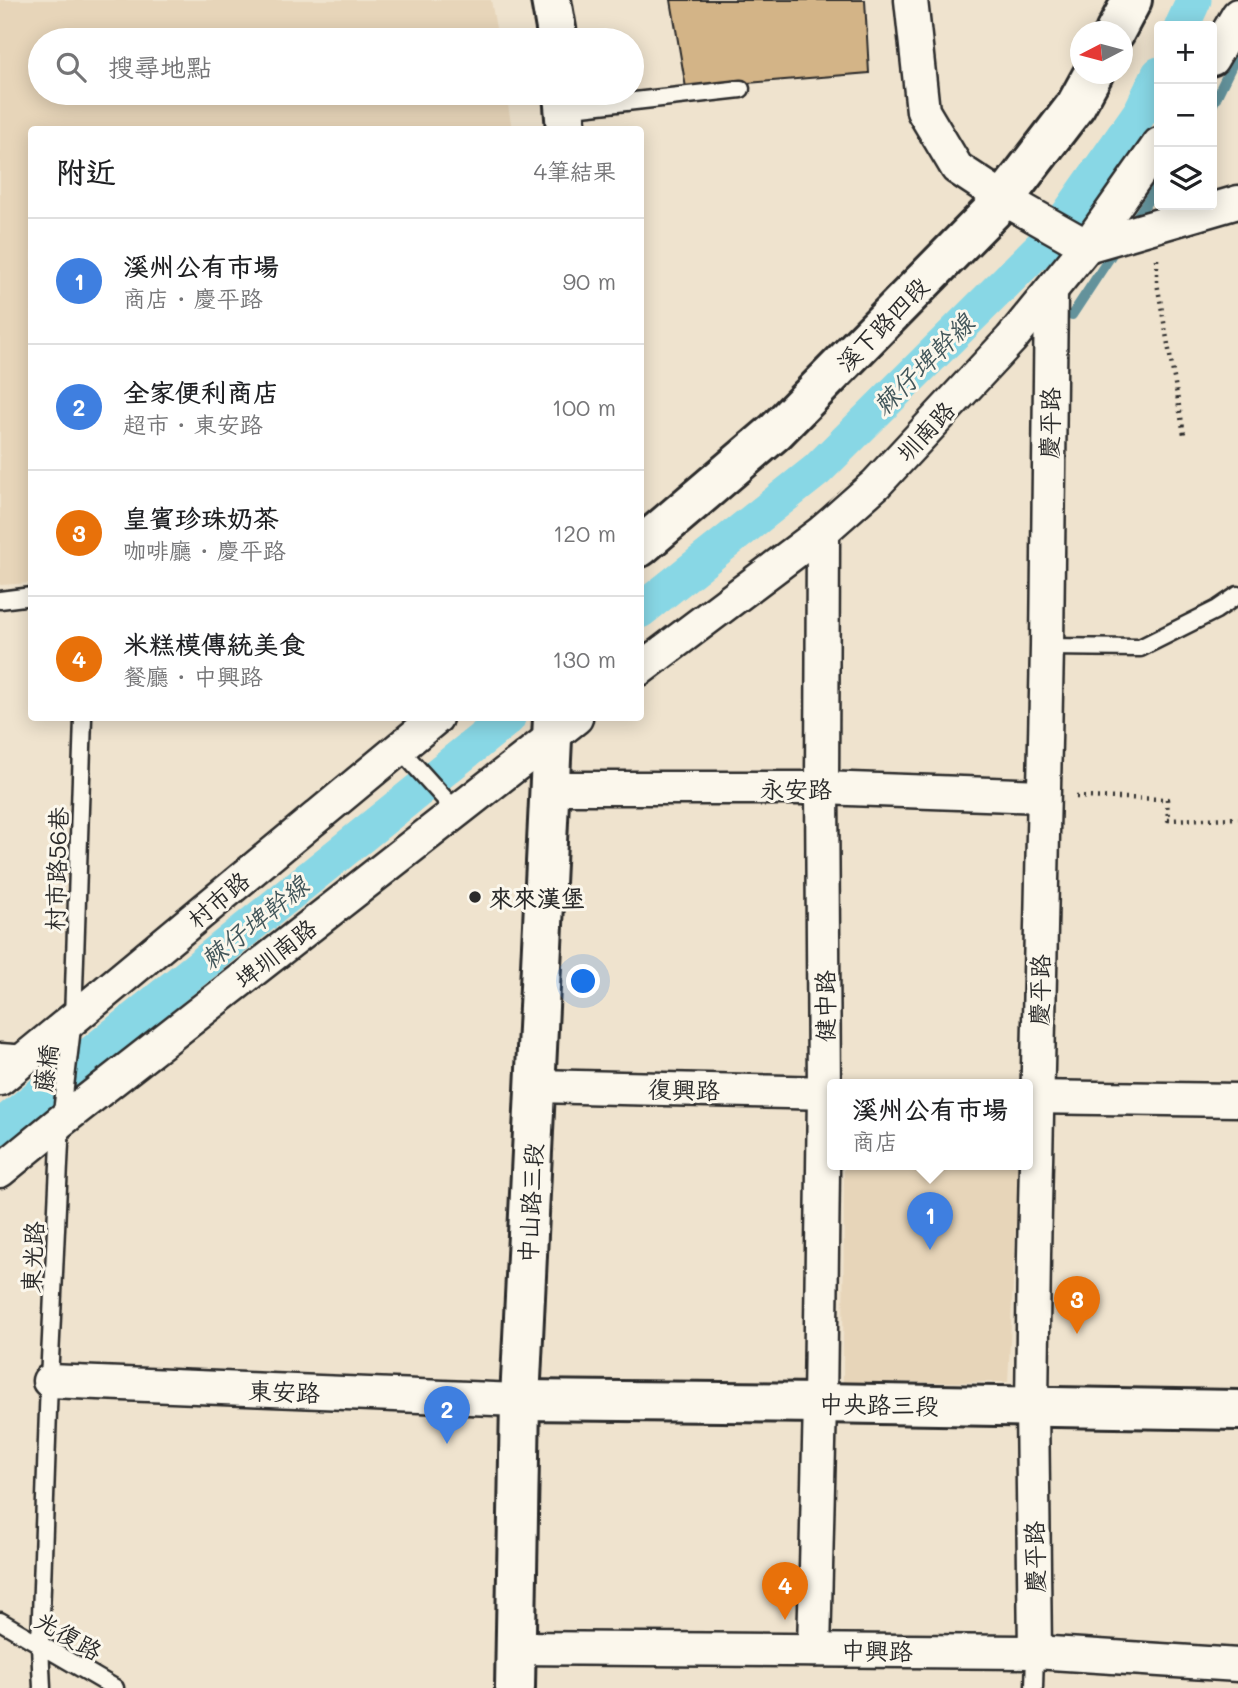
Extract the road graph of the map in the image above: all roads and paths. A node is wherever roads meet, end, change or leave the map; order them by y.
1 (551, 0) edge
2 (911, 0) edge
3 (1132, 0) edge
4 (1238, 15) edge
5 (1121, 21) edge
6 (556, 28) edge
7 (1217, 51) edge
8 (1088, 84) edge
9 (741, 89) dead end
10 (644, 101) edge
11 (606, 105) edge
12 (564, 110) edge
13 (1157, 147) edge
14 (1004, 199) junction
15 (1238, 202) edge
16 (1156, 227) junction
17 (1087, 246) junction
18 (1051, 291) junction
19 (1184, 434) dead end
20 (824, 531) junction
21 (644, 544) edge
22 (1238, 595) edge
23 (28, 596) edge
24 (0, 600) edge
25 (1046, 647) junction
26 (644, 666) edge
27 (83, 721) edge
28 (432, 721) edge
29 (560, 724) edge
30 (399, 748) junction
31 (549, 788) junction
32 (822, 788) junction
33 (1043, 796) junction
34 (456, 811) junction
35 (1238, 818) edge
36 (73, 1021) junction
37 (15, 1053) edge
38 (0, 1079) edge
39 (828, 1079) edge
40 (1033, 1079) edge
41 (535, 1086) junction
42 (827, 1092) edge
43 (1033, 1097) edge
44 (1238, 1100) edge
45 (61, 1120) junction
46 (827, 1131) edge
47 (1032, 1170) edge
48 (0, 1171) edge
49 (48, 1381) junction
50 (520, 1400) junction
51 (820, 1403) junction
52 (1032, 1406) junction
53 (1238, 1410) edge
54 (0, 1620) edge
55 (40, 1645) junction
56 (515, 1648) junction
57 (814, 1650) junction
58 (1035, 1652) junction
59 (1238, 1665) edge
60 (43, 1688) edge
61 (116, 1688) edge
62 (515, 1688) edge
63 (1034, 1688) edge

1 - 6 main road
2 - 14 street
3 - 5 main road
4 - 7 street
8 - 14 main road, 溪下路四段
9 - 10 lane
11 - 12 lane
13 - 17 street, 圳南路
14 - 17 street
14 - 21 main road, 溪下路四段
15 - 16 street
16 - 17 street
16 - 19 path
17 - 18 street, 圳南路
18 - 20 street, 圳南路
18 - 25 street, 慶平路
20 - 26 street, 圳南路
20 - 32 street, 健中路
22 - 25 lane
23 - 24 lane
25 - 33 street, 慶平路
27 - 36 lane, 村市路56巷
28 - 30 street, 村市路
29 - 31 main road, 中山路三段
29 - 34 street, 埤圳南路
30 - 34 lane
30 - 36 street, 村市路
31 - 32 street, 永安路
31 - 41 main road, 中山路三段
32 - 33 street, 永安路
32 - 39 street, 健中路
33 - 35 path
33 - 40 street, 慶平路
34 - 45 street, 埤圳南路
36 - 37 street, 村市路
36 - 45 lane, 藤橋
37 - 38 street, 村市路
41 - 42 street, 復興路
41 - 50 main road, 中山路三段
43 - 44 street
45 - 48 street, 埤圳南路
45 - 49 lane, 東光路
46 - 51 street, 健中路
47 - 52 street, 慶平路
49 - 50 street, 東安路
49 - 55 lane, 東光路
50 - 51 main road, 中央路三段
50 - 56 main road, 中山路三段
51 - 52 main road, 中央路三段
51 - 57 street, 健中路
52 - 53 main road, 中央路三段
52 - 58 street, 慶平路
54 - 55 lane, 光復路
55 - 60 lane, 東光路
55 - 61 lane, 光復路
56 - 57 street, 中興路
56 - 62 main road, 中山路三段
57 - 58 street, 中興路
58 - 59 street, 中興路
58 - 63 lane, 慶平路

